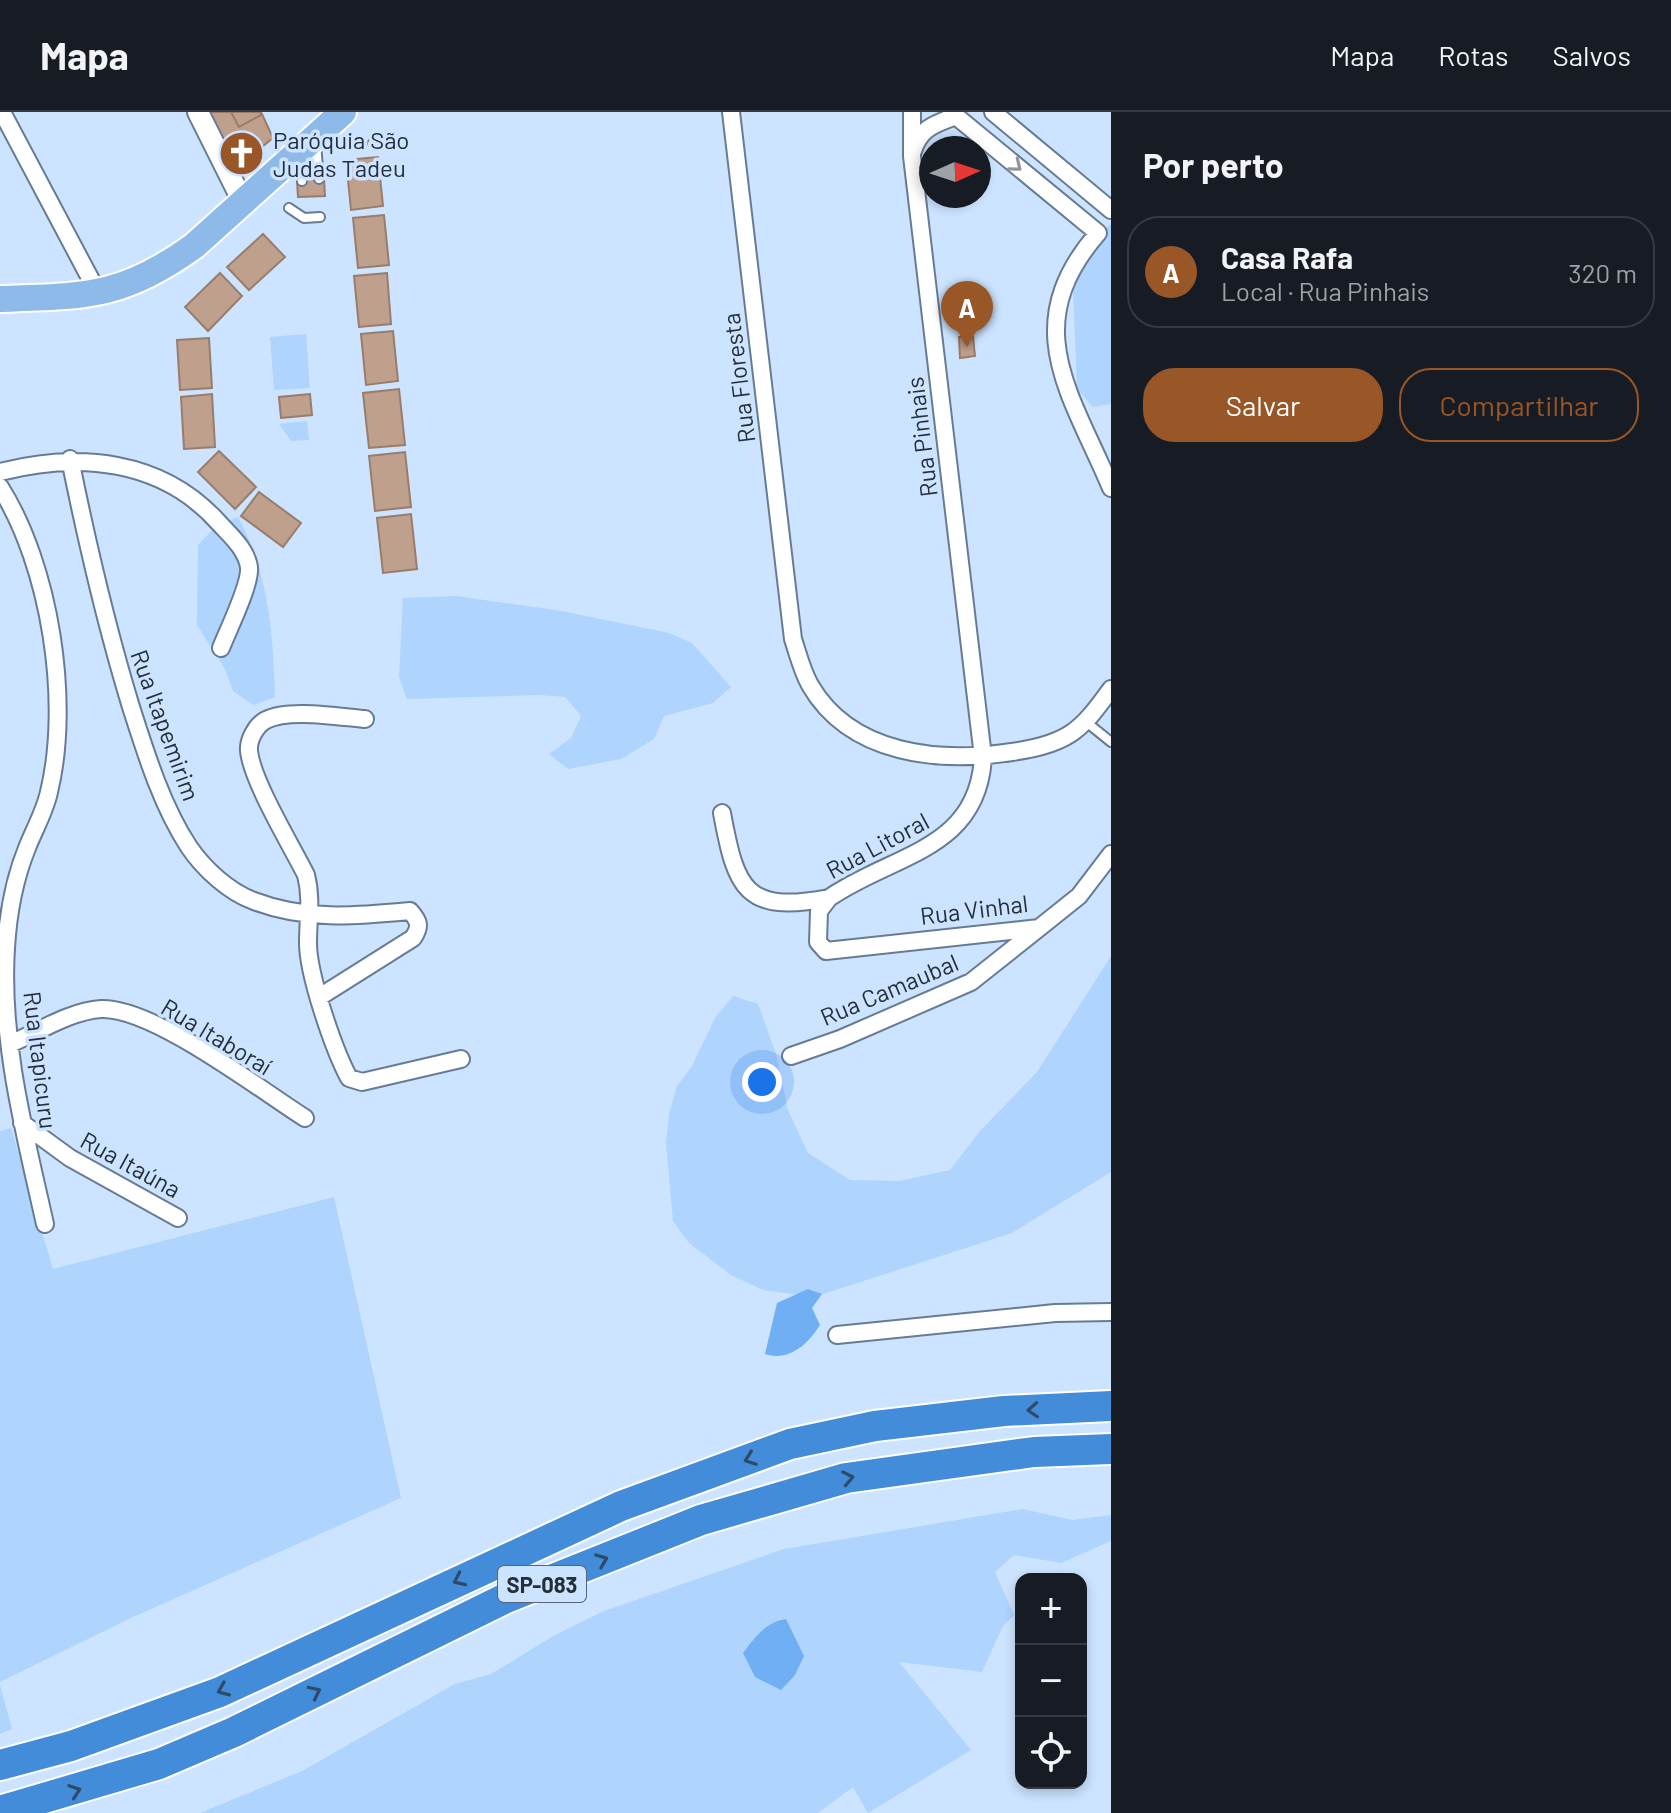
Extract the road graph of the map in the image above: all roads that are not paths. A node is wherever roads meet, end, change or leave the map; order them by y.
1 (2, 112) edge
2 (198, 112) edge
3 (343, 112) edge
4 (731, 112) edge
5 (912, 112) edge
6 (993, 112) edge
7 (953, 114) edge
8 (308, 143) junction
9 (912, 156) junction
10 (319, 179) dead end
11 (302, 181) dead end
12 (243, 202) junction
13 (289, 208) dead end
14 (1111, 210) edge
15 (320, 217) dead end
16 (1104, 231) edge
17 (99, 295) junction
18 (0, 299) edge
19 (70, 459) junction
20 (0, 472) edge
21 (0, 487) edge
22 (1111, 488) edge
23 (221, 648) dead end
24 (1111, 689) edge
25 (365, 719) dead end
26 (1085, 721) junction
27 (1111, 742) edge
28 (983, 757) junction
29 (722, 813) dead end
30 (1111, 854) edge
31 (829, 898) junction
32 (310, 916) junction
33 (1039, 928) junction
34 (818, 942) joint
35 (321, 996) junction
36 (10, 1044) junction
37 (791, 1056) dead end
38 (461, 1059) dead end
39 (305, 1118) dead end
40 (22, 1123) junction
41 (178, 1218) dead end
42 (45, 1224) dead end
43 (1111, 1312) edge
44 (837, 1335) dead end
45 (1111, 1406) edge
46 (1111, 1449) edge
47 (0, 1765) edge
48 (0, 1811) edge

1 - 17 street
2 - 12 street
3 - 8 main road
4 - 28 street, Rua Floresta
5 - 9 street, Rua Pinhais
6 - 14 street
7 - 9 street
7 -> 16 street
8 - 10 lane
8 - 11 lane
8 - 12 main road
9 - 28 street, Rua Pinhais
12 - 17 main road
13 - 15 lane
16 - 22 street
17 - 18 main road
19 - 20 street
19 - 23 street
19 - 32 street, Rua Itapemirim
21 - 36 street, Rua Itapicuru
24 - 26 street
25 - 32 street
26 - 27 lane
26 - 28 street
28 - 31 street, Rua Litoral
29 - 31 street
30 - 33 street, Rua Vinhal
31 - 34 street, Rua Litoral
32 - 35 street
32 - 35 street, Rua Itapemirim
33 - 34 street, Rua Vinhal
33 - 37 street, Rua Camaubal
35 - 38 street
36 - 39 street, Rua Itaboraí
36 - 40 street, Rua Itapicuru
40 - 41 street, Rua Itaúna
40 - 42 street, Rua Itapicuru
43 - 44 street
45 -> 47 highway, SP-083
48 -> 46 highway, SP-083

